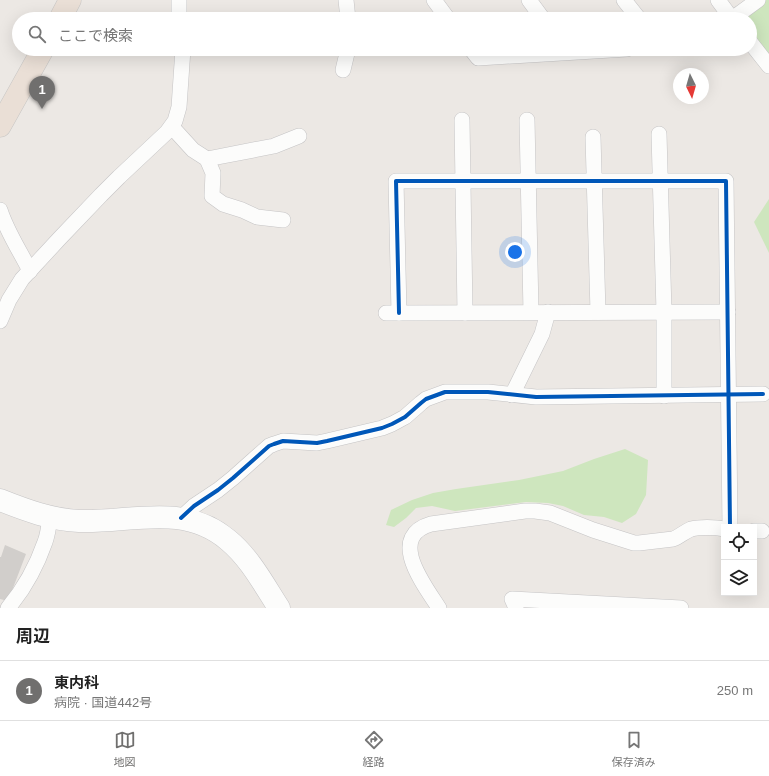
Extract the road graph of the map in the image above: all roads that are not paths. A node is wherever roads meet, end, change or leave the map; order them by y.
1 (70, 0) edge
2 (179, 0) edge
3 (346, 0) edge
4 (434, 0) edge
5 (528, 0) edge
6 (624, 0) edge
7 (718, 0) edge
8 (758, 0) edge
9 (64, 12) edge
10 (179, 12) edge
11 (347, 12) edge
12 (443, 12) edge
13 (537, 12) edge
14 (633, 12) edge
15 (727, 12) edge
16 (742, 12) edge
17 (757, 51) edge
18 (39, 56) edge
19 (183, 56) edge
20 (346, 56) edge
21 (476, 56) edge
22 (500, 56) edge
23 (769, 66) edge
24 (342, 70) dead end
25 (462, 120) dead end
26 (528, 120) dead end
27 (0, 126) edge
28 (172, 127) junction
29 (659, 134) dead end
30 (299, 136) dead end
31 (593, 137) dead end
32 (207, 159) junction
33 (463, 181) junction
34 (529, 181) junction
35 (594, 181) junction
36 (661, 181) junction
37 (0, 210) edge
38 (283, 220) dead end
39 (30, 271) junction
40 (464, 312) junction
41 (531, 312) junction
42 (548, 312) junction
43 (598, 312) junction
44 (664, 312) junction
45 (728, 312) junction
46 (0, 321) edge
47 (763, 394) dead end
48 (512, 395) junction
49 (729, 395) junction
50 (664, 396) junction
51 (0, 500) edge
52 (50, 517) junction
53 (181, 518) junction
54 (730, 524) edge
55 (721, 528) edge
56 (8, 608) edge
57 (279, 608) edge
58 (439, 608) edge
59 (516, 608) edge
60 (681, 608) edge

1 - 9 highway
2 - 10 street
3 - 11 street
4 - 12 street
5 - 13 street
6 - 14 street
7 - 15 street
8 - 16 street
17 - 23 street
18 - 27 highway
19 - 28 street
20 - 24 street
21 - 22 street
25 - 33 street
26 - 34 street
28 - 32 street
28 - 39 street
29 - 36 street
30 - 32 street
31 - 35 street
32 - 38 street
33 - 34 street
33 - 40 street
33 - 40 street
34 - 35 street
34 - 41 street
35 - 36 street
35 - 43 street
36 - 44 street
36 - 45 street
37 - 39 street
39 - 46 street
40 - 41 street
41 - 42 street
42 - 43 street
42 - 48 street
43 - 44 street
44 - 45 street
44 - 50 street
45 - 49 street
47 - 49 street
48 - 50 street
48 - 53 street
49 - 50 street
49 - 54 street
51 - 52 street
52 - 53 street
52 - 56 street
53 - 57 street
55 - 58 street
59 - 60 street

